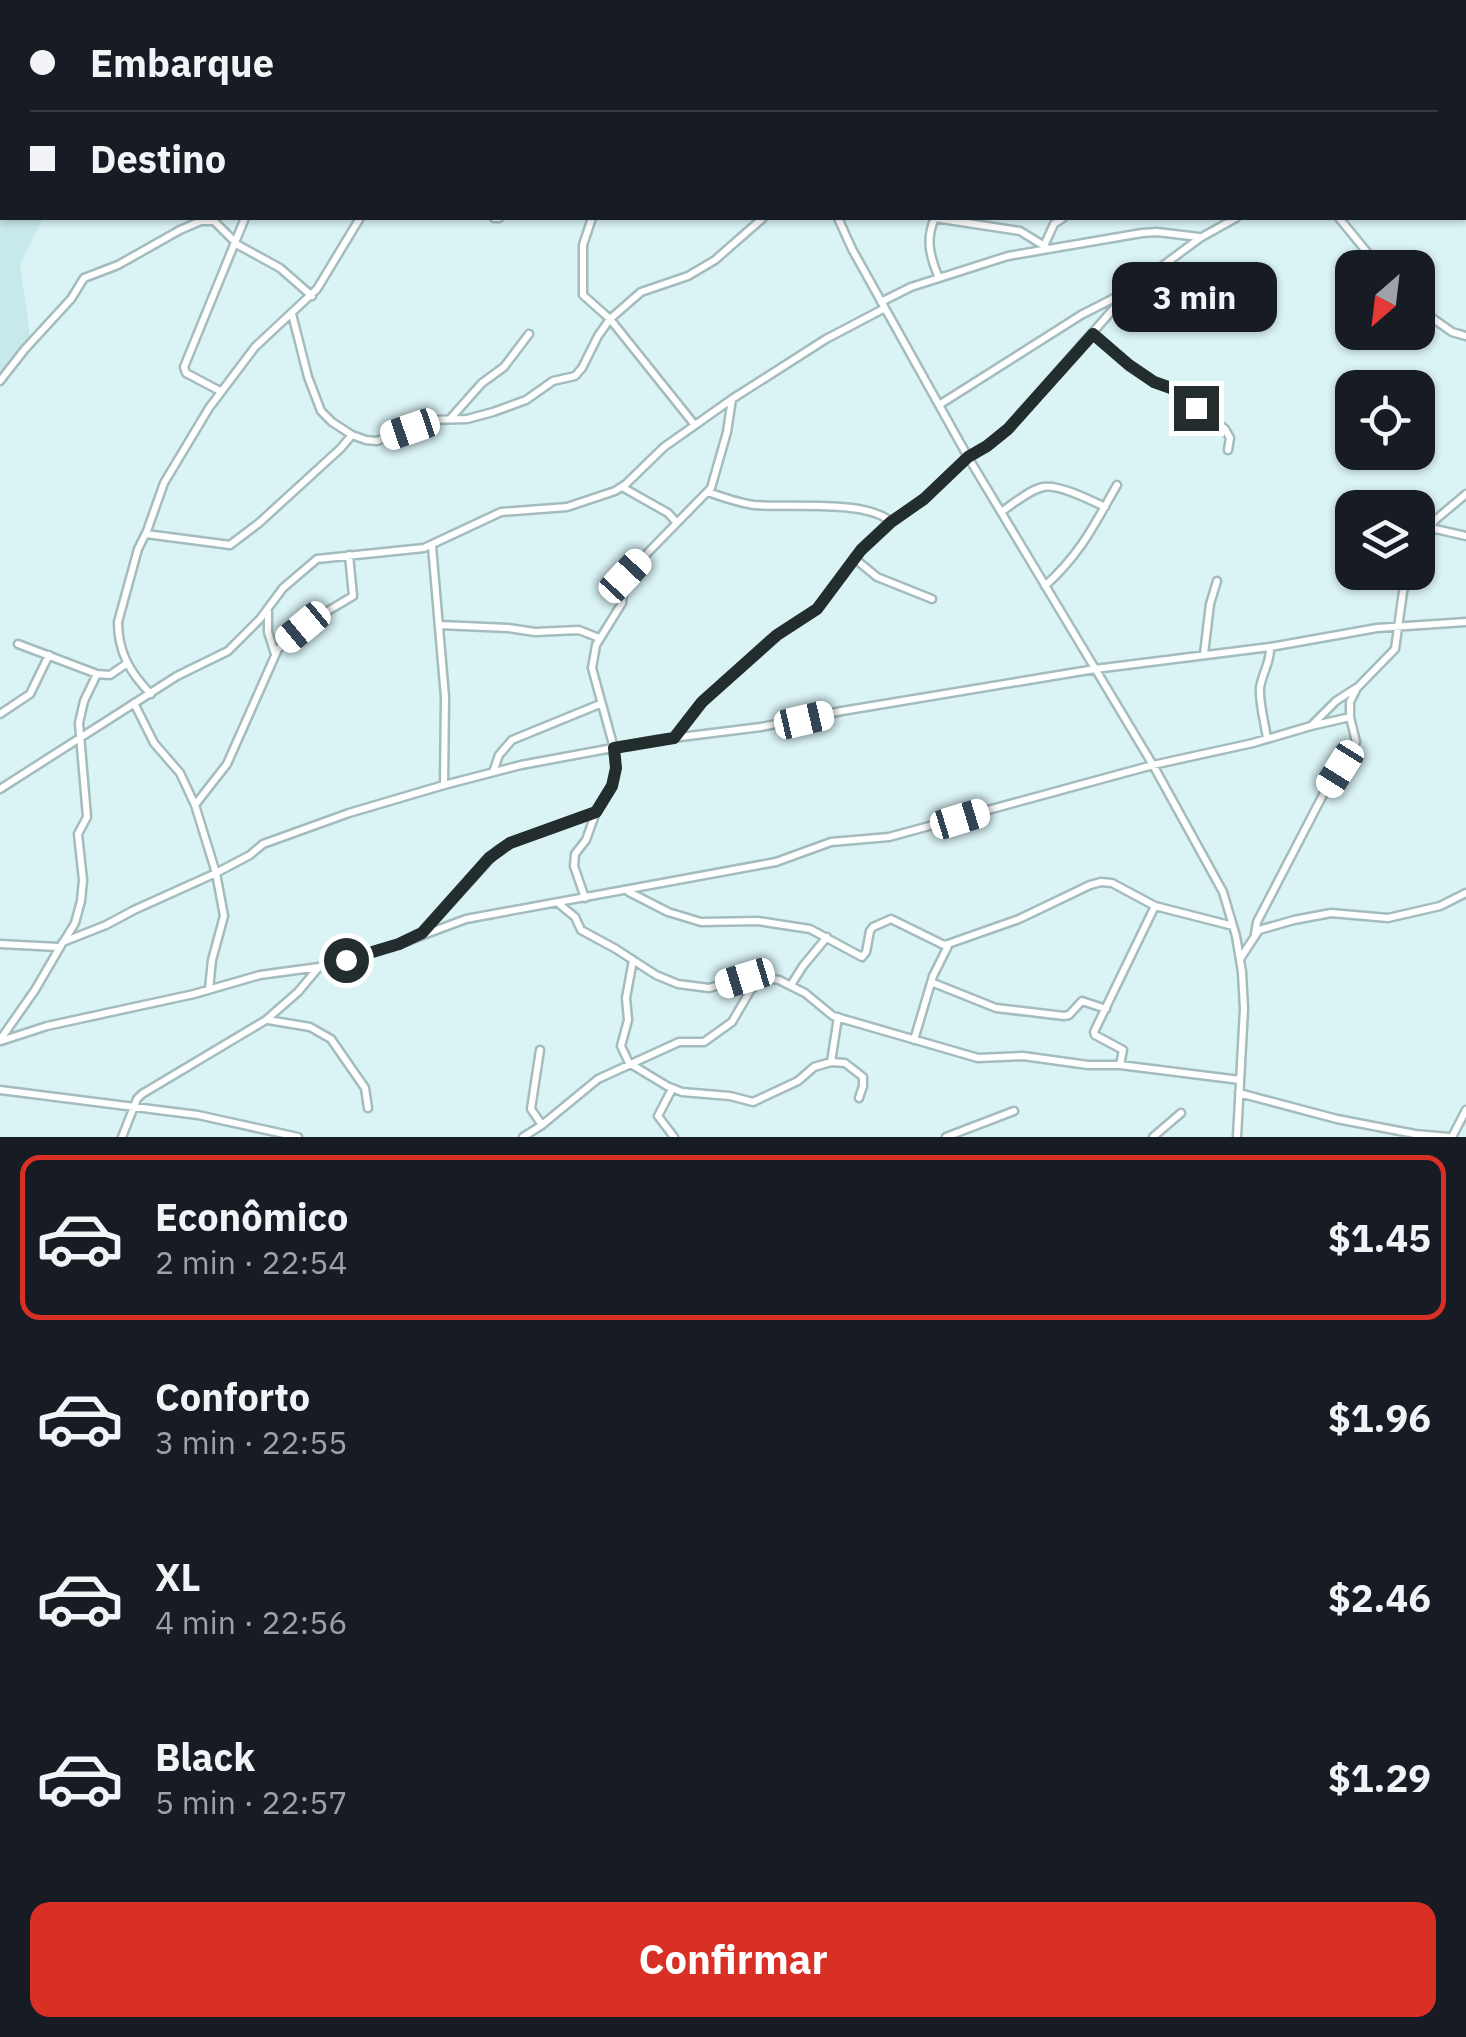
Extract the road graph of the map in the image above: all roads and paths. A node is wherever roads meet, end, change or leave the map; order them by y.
1 (208, 220) edge
2 (213, 220) edge
3 (244, 220) edge
4 (359, 220) edge
5 (591, 220) edge
6 (762, 220) edge
7 (839, 220) edge
8 (934, 220) edge
9 (948, 220) edge
10 (1060, 220) edge
11 (1232, 220) edge
12 (1341, 220) edge
13 (1200, 238) junction
14 (236, 243) junction
15 (1046, 247) junction
16 (1365, 250) edge
17 (939, 278) junction
18 (1130, 290) junction
19 (312, 296) junction
20 (883, 305) junction
21 (292, 314) junction
22 (610, 318) junction
23 (1435, 320) edge
24 (529, 334) dead end
25 (1093, 334) junction
26 (1466, 336) edge
27 (0, 381) edge
28 (220, 392) junction
29 (732, 398) junction
30 (939, 405) junction
31 (450, 420) junction
32 (694, 424) junction
33 (352, 435) junction
34 (1228, 450) dead end
35 (968, 457) junction
36 (1117, 485) dead end
37 (622, 487) junction
38 (708, 492) junction
39 (1466, 494) edge
40 (1105, 506) junction
41 (1000, 512) junction
42 (1435, 521) edge
43 (891, 522) junction
44 (676, 523) junction
45 (1435, 529) edge
46 (146, 534) junction
47 (1466, 536) edge
48 (432, 546) junction
49 (349, 555) junction
50 (854, 558) junction
51 (1217, 580) dead end
52 (1045, 586) junction
53 (1405, 590) edge
54 (932, 599) dead end
55 (268, 609) junction
56 (1466, 622) edge
57 (440, 625) junction
58 (1398, 628) junction
59 (599, 638) junction
60 (18, 644) dead end
61 (1270, 647) junction
62 (1204, 654) junction
63 (49, 655) junction
64 (276, 655) junction
65 (126, 664) junction
66 (1095, 669) junction
67 (97, 674) junction
68 (1357, 688) junction
69 (151, 694) junction
70 (134, 703) junction
71 (600, 704) junction
72 (0, 714) edge
73 (1350, 718) junction
74 (1311, 726) junction
75 (674, 738) junction
76 (1268, 739) junction
77 (79, 740) junction
78 (614, 748) junction
79 (1153, 766) junction
80 (494, 772) junction
81 (444, 785) junction
82 (0, 789) edge
83 (195, 805) junction
84 (596, 812) junction
85 (216, 873) junction
86 (628, 891) junction
87 (1466, 893) edge
88 (582, 899) junction
89 (557, 902) junction
90 (1155, 906) junction
91 (575, 917) junction
92 (1233, 926) junction
93 (422, 933) junction
94 (1255, 934) junction
95 (827, 938) junction
96 (0, 944) edge
97 (948, 944) junction
98 (60, 945) junction
99 (1240, 959) junction
100 (633, 960) junction
101 (319, 967) junction
102 (763, 976) junction
103 (932, 982) junction
104 (791, 985) junction
105 (208, 990) junction
106 (1106, 1009) junction
107 (838, 1017) junction
108 (266, 1020) junction
109 (0, 1040) edge
110 (914, 1040) junction
111 (540, 1050) dead end
112 (831, 1062) junction
113 (629, 1063) junction
114 (1120, 1065) junction
115 (1240, 1080) junction
116 (672, 1089) junction
117 (0, 1090) edge
118 (1239, 1094) junction
119 (858, 1098) dead end
120 (134, 1106) junction
121 (368, 1108) dead end
122 (1466, 1110) edge
123 (1014, 1111) dead end
124 (1181, 1113) dead end
125 (542, 1125) junction
126 (1430, 1135) edge
127 (122, 1137) edge
128 (298, 1137) edge
129 (523, 1137) edge
130 (674, 1137) edge
131 (946, 1137) edge
132 (1153, 1137) edge
133 (1237, 1137) edge
134 (1451, 1137) edge

1 - 27 street
2 - 14 street
3 - 14 street
4 - 19 street
5 - 22 street
6 - 22 street
7 - 20 street
8 - 17 street
9 - 15 street
10 - 15 street
11 - 13 street
12 - 16 street
13 - 15 street
13 - 18 street
14 - 19 street
14 - 28 street
15 - 17 street
17 - 20 street
18 - 25 street
18 - 30 street
19 - 21 street
20 - 29 street
20 - 30 street
21 - 28 street
21 - 33 street
22 - 31 street
22 - 32 street
23 - 26 street
24 - 31 street
25 - 34 street
25 - 35 street
28 - 46 street
29 - 32 street
29 - 38 street
30 - 35 street
31 - 33 street
32 - 37 street
33 - 46 street
35 - 41 street
35 - 43 street
36 - 40 street
37 - 44 street
37 - 48 street
38 - 43 street
38 - 44 street
39 - 42 street
40 - 41 street
40 - 52 street
41 - 52 street
43 - 50 street
44 - 59 street
45 - 47 street
46 - 65 street
48 - 49 street
48 - 57 street
49 - 55 street
49 - 64 street
50 - 54 street
50 - 75 street
51 - 62 street
52 - 66 street
53 - 58 street
55 - 64 street
55 - 69 street
56 - 58 street
57 - 59 street
57 - 81 street
58 - 61 street
58 - 68 street
59 - 71 street
60 - 63 street
61 - 62 street
61 - 76 street
62 - 66 street
63 - 67 street
63 - 72 street
64 - 83 street
65 - 67 street
65 - 69 street
66 - 75 street
66 - 79 street
67 - 77 street
68 - 73 street
68 - 74 street
69 - 70 street
70 - 77 street
70 - 83 street
71 - 78 street
71 - 80 street
73 - 74 street
73 - 94 street
74 - 76 street
75 - 78 street
76 - 79 street
77 - 82 street
77 - 98 street
78 - 80 street
78 - 84 street
79 - 86 street
79 - 92 street
80 - 81 street
81 - 85 street
83 - 85 street
84 - 88 street
84 - 93 street
85 - 98 street
85 - 105 street
86 - 88 street
86 - 95 street
87 - 94 street
88 - 89 street
88 - 91 street
89 - 91 street
89 - 93 street
90 - 92 street
90 - 97 street
90 - 106 street
91 - 100 street
92 - 99 street
93 - 101 street
94 - 99 street
95 - 97 street
95 - 104 street
96 - 98 street
97 - 103 street
98 - 109 street
99 - 115 street
100 - 102 street
100 - 113 street
101 - 105 street
101 - 108 street
102 - 104 street
102 - 113 street
103 - 106 street
103 - 110 street
104 - 107 street
105 - 109 street
106 - 114 street
107 - 110 street
107 - 112 street
108 - 120 street
108 - 121 street
110 - 114 street
111 - 125 street
112 - 116 street
112 - 119 street
113 - 116 street
113 - 125 street
114 - 115 street
115 - 118 street
116 - 130 street
117 - 120 street
118 - 126 street
118 - 133 street
120 - 127 street
120 - 128 street
122 - 134 street
123 - 131 street
124 - 132 street
125 - 129 street
126 - 134 street

